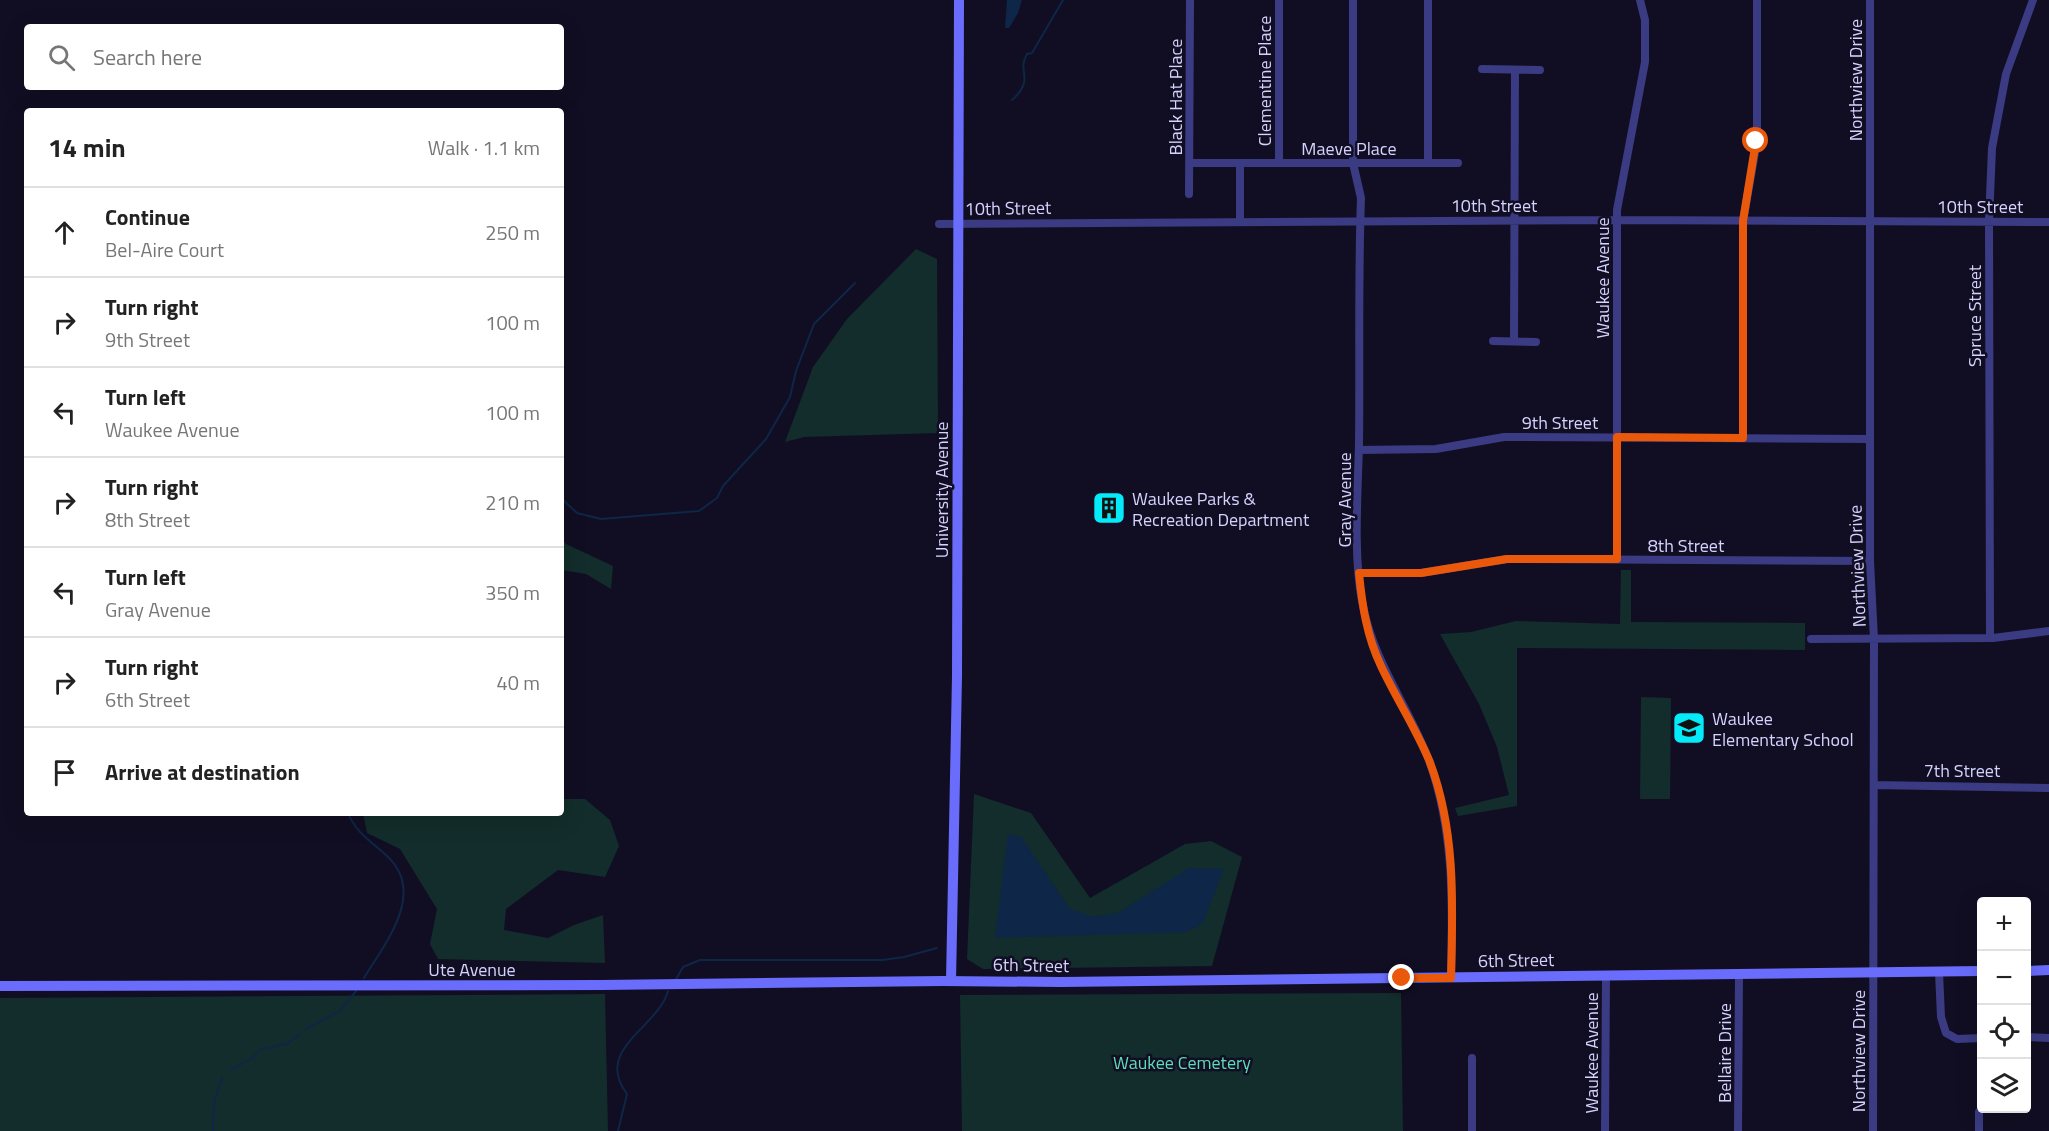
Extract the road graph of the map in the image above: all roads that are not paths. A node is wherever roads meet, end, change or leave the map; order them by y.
1 (959, 0) edge
2 (1190, 0) edge
3 (1279, 0) edge
4 (1353, 0) edge
5 (1428, 0) edge
6 (1640, 0) edge
7 (1757, 0) edge
8 (1870, 0) edge
9 (2033, 0) edge
10 (1482, 69) dead end
11 (1515, 70) junction
12 (1540, 70) dead end
13 (1189, 163) junction
14 (1240, 163) junction
15 (1279, 163) junction
16 (1353, 163) junction
17 (1428, 163) junction
18 (1458, 163) dead end
19 (1189, 194) dead end
20 (1515, 220) junction
21 (1617, 220) junction
22 (1240, 221) junction
23 (1360, 221) junction
24 (1743, 221) junction
25 (1870, 221) junction
26 (1989, 221) junction
27 (2049, 222) edge
28 (939, 224) dead end
29 (958, 224) junction
30 (1493, 341) dead end
31 (1514, 341) junction
32 (1536, 342) dead end
33 (1617, 437) junction
34 (1743, 438) junction
35 (1870, 439) junction
36 (1359, 450) junction
37 (1617, 559) junction
38 (1870, 561) junction
39 (1359, 573) junction
40 (2049, 631) edge
41 (1989, 638) junction
42 (1811, 639) dead end
43 (1874, 639) junction
44 (1874, 785) junction
45 (2049, 788) edge
46 (2049, 970) edge
47 (1977, 971) edge
48 (2031, 971) edge
49 (1939, 972) junction
50 (1873, 973) junction
51 (1739, 974) junction
52 (1606, 976) junction
53 (1451, 978) junction
54 (947, 981) junction
55 (0, 986) edge
56 (2031, 1037) edge
57 (1977, 1038) edge
58 (2049, 1038) edge
59 (1473, 1058) dead end
60 (1979, 1113) edge
61 (1472, 1131) edge
62 (1605, 1131) edge
63 (1738, 1131) edge
64 (1873, 1131) edge
65 (1979, 1131) edge

1 - 29 main road, University Avenue
2 - 13 street, Black Hat Place
3 - 15 street, Clementine Place
4 - 16 street, Gray Avenue
5 - 17 street
6 - 21 street, Waukee Avenue
7 - 24 street
8 - 25 street, Northview Drive
9 - 26 street, Spruce Street
10 - 11 street
11 - 12 street
11 - 20 street
13 - 14 street, Maeve Place
13 - 19 street, Black Hat Place
14 - 15 street, Maeve Place
14 - 22 street
15 - 16 street, Maeve Place
16 - 17 street, Maeve Place
16 - 23 street, Gray Avenue
17 - 18 street, Maeve Place
20 - 21 street, 10th Street
20 - 23 street, 10th Street
20 - 31 street
21 - 24 street, 10th Street
21 - 33 street, Waukee Avenue
22 - 23 street, 10th Street
22 - 29 street, 10th Street
23 - 36 street, Gray Avenue
24 - 25 street, 10th Street
24 - 34 street
25 - 26 street, 10th Street
25 - 35 street, Northview Drive
26 - 27 street, 10th Street
26 - 41 street, Spruce Street
28 - 29 street, 10th Street
29 - 54 main road, University Avenue
30 - 31 street
31 - 32 street
33 - 34 street, 9th Street
33 - 36 street, 9th Street
33 - 37 street, Waukee Avenue
34 - 35 street, 9th Street
35 - 38 street, Northview Drive
36 - 39 street, Gray Avenue
37 - 38 street, 8th Street
37 - 39 street, 8th Street
38 - 43 street, Northview Drive
39 - 53 street, Gray Avenue
40 - 41 street
41 - 43 street
42 - 43 street
43 - 44 street, Northview Drive
44 - 45 street, 7th Street
44 - 50 street, Northview Drive
46 - 48 main road
47 - 49 main road, 6th Street
49 - 50 main road, 6th Street
49 - 57 street
50 - 51 main road, 6th Street
50 - 64 street, Northview Drive
51 - 52 main road, 6th Street
51 - 63 street, Bellaire Drive
52 - 53 main road, 6th Street
52 - 62 street, Waukee Avenue
53 - 54 main road, 6th Street
54 - 55 main road, Ute Avenue
56 - 58 street
59 - 61 street
60 - 65 street

